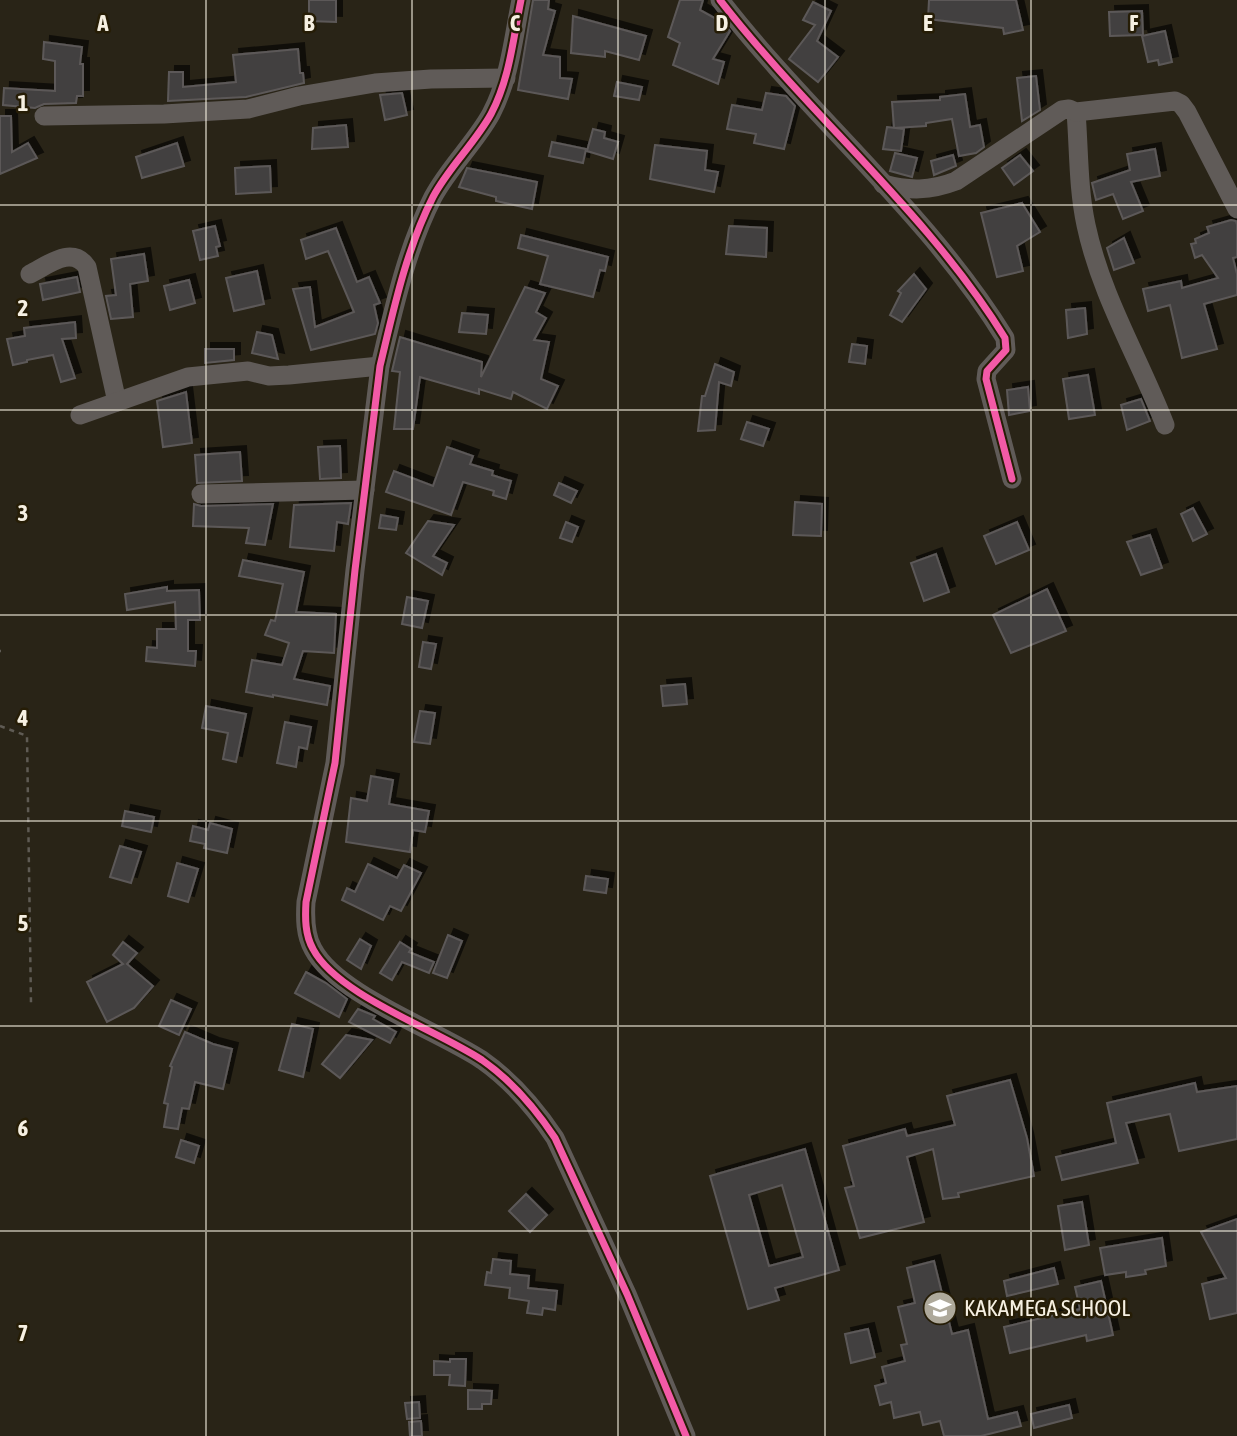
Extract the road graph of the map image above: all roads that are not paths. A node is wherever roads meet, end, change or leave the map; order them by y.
1 (521, 0) edge
2 (720, 0) edge
3 (506, 78) junction
4 (1076, 111) junction
5 (44, 116) dead end
6 (883, 184) junction
7 (1237, 209) edge
8 (30, 274) dead end
9 (380, 366) junction
10 (117, 402) junction
11 (80, 415) dead end
12 (1165, 425) dead end
13 (1012, 480) dead end
14 (365, 490) junction
15 (201, 494) dead end
16 (686, 1436) edge

1 - 3 street
2 - 6 street
3 - 5 street
3 - 9 street
4 - 6 street
4 - 7 street
4 - 12 street
6 - 13 street
8 - 10 street
9 - 10 street
9 - 14 street
10 - 11 street
14 - 15 street
14 - 16 street

